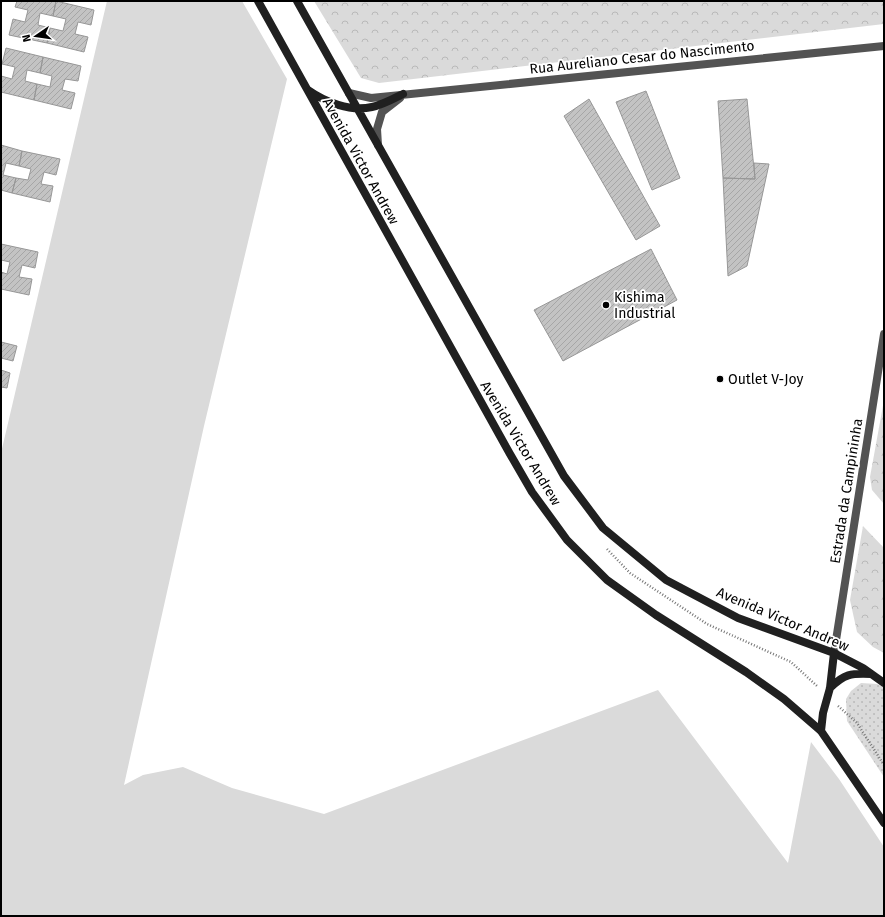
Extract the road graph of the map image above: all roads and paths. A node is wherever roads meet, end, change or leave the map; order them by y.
1 (258, 1) edge
2 (297, 1) edge
3 (884, 46) edge
4 (305, 88) junction
5 (349, 93) junction
6 (403, 94) junction
7 (357, 108) junction
8 (378, 145) junction
9 (884, 334) edge
10 (605, 548) dead end
11 (834, 652) junction
12 (872, 674) junction
13 (884, 683) edge
14 (829, 692) junction
15 (822, 731) junction
16 (884, 765) edge
17 (884, 823) edge

1 - 4 main road, Avenida Victor Andrew
2 - 5 main road, Avenida Victor Andrew
3 - 6 street, Rua Aureliano Cesar do Nascimento
4 - 7 main road
4 - 15 main road, Avenida Victor Andrew
5 - 6 street, Rua Aureliano Cesar do Nascimento
5 - 7 main road, Avenida Victor Andrew
6 - 7 main road
6 - 8 street
7 - 8 main road, Avenida Victor Andrew
8 - 11 main road, Avenida Victor Andrew
9 - 11 street, Estrada da Campininha
10 - 14 path
11 - 12 main road, Avenida Victor Andrew
11 - 14 main road
12 - 13 main road, Avenida Victor Andrew
12 - 14 main road
14 - 15 main road
14 - 16 path
15 - 17 main road, Avenida Victor Andrew

